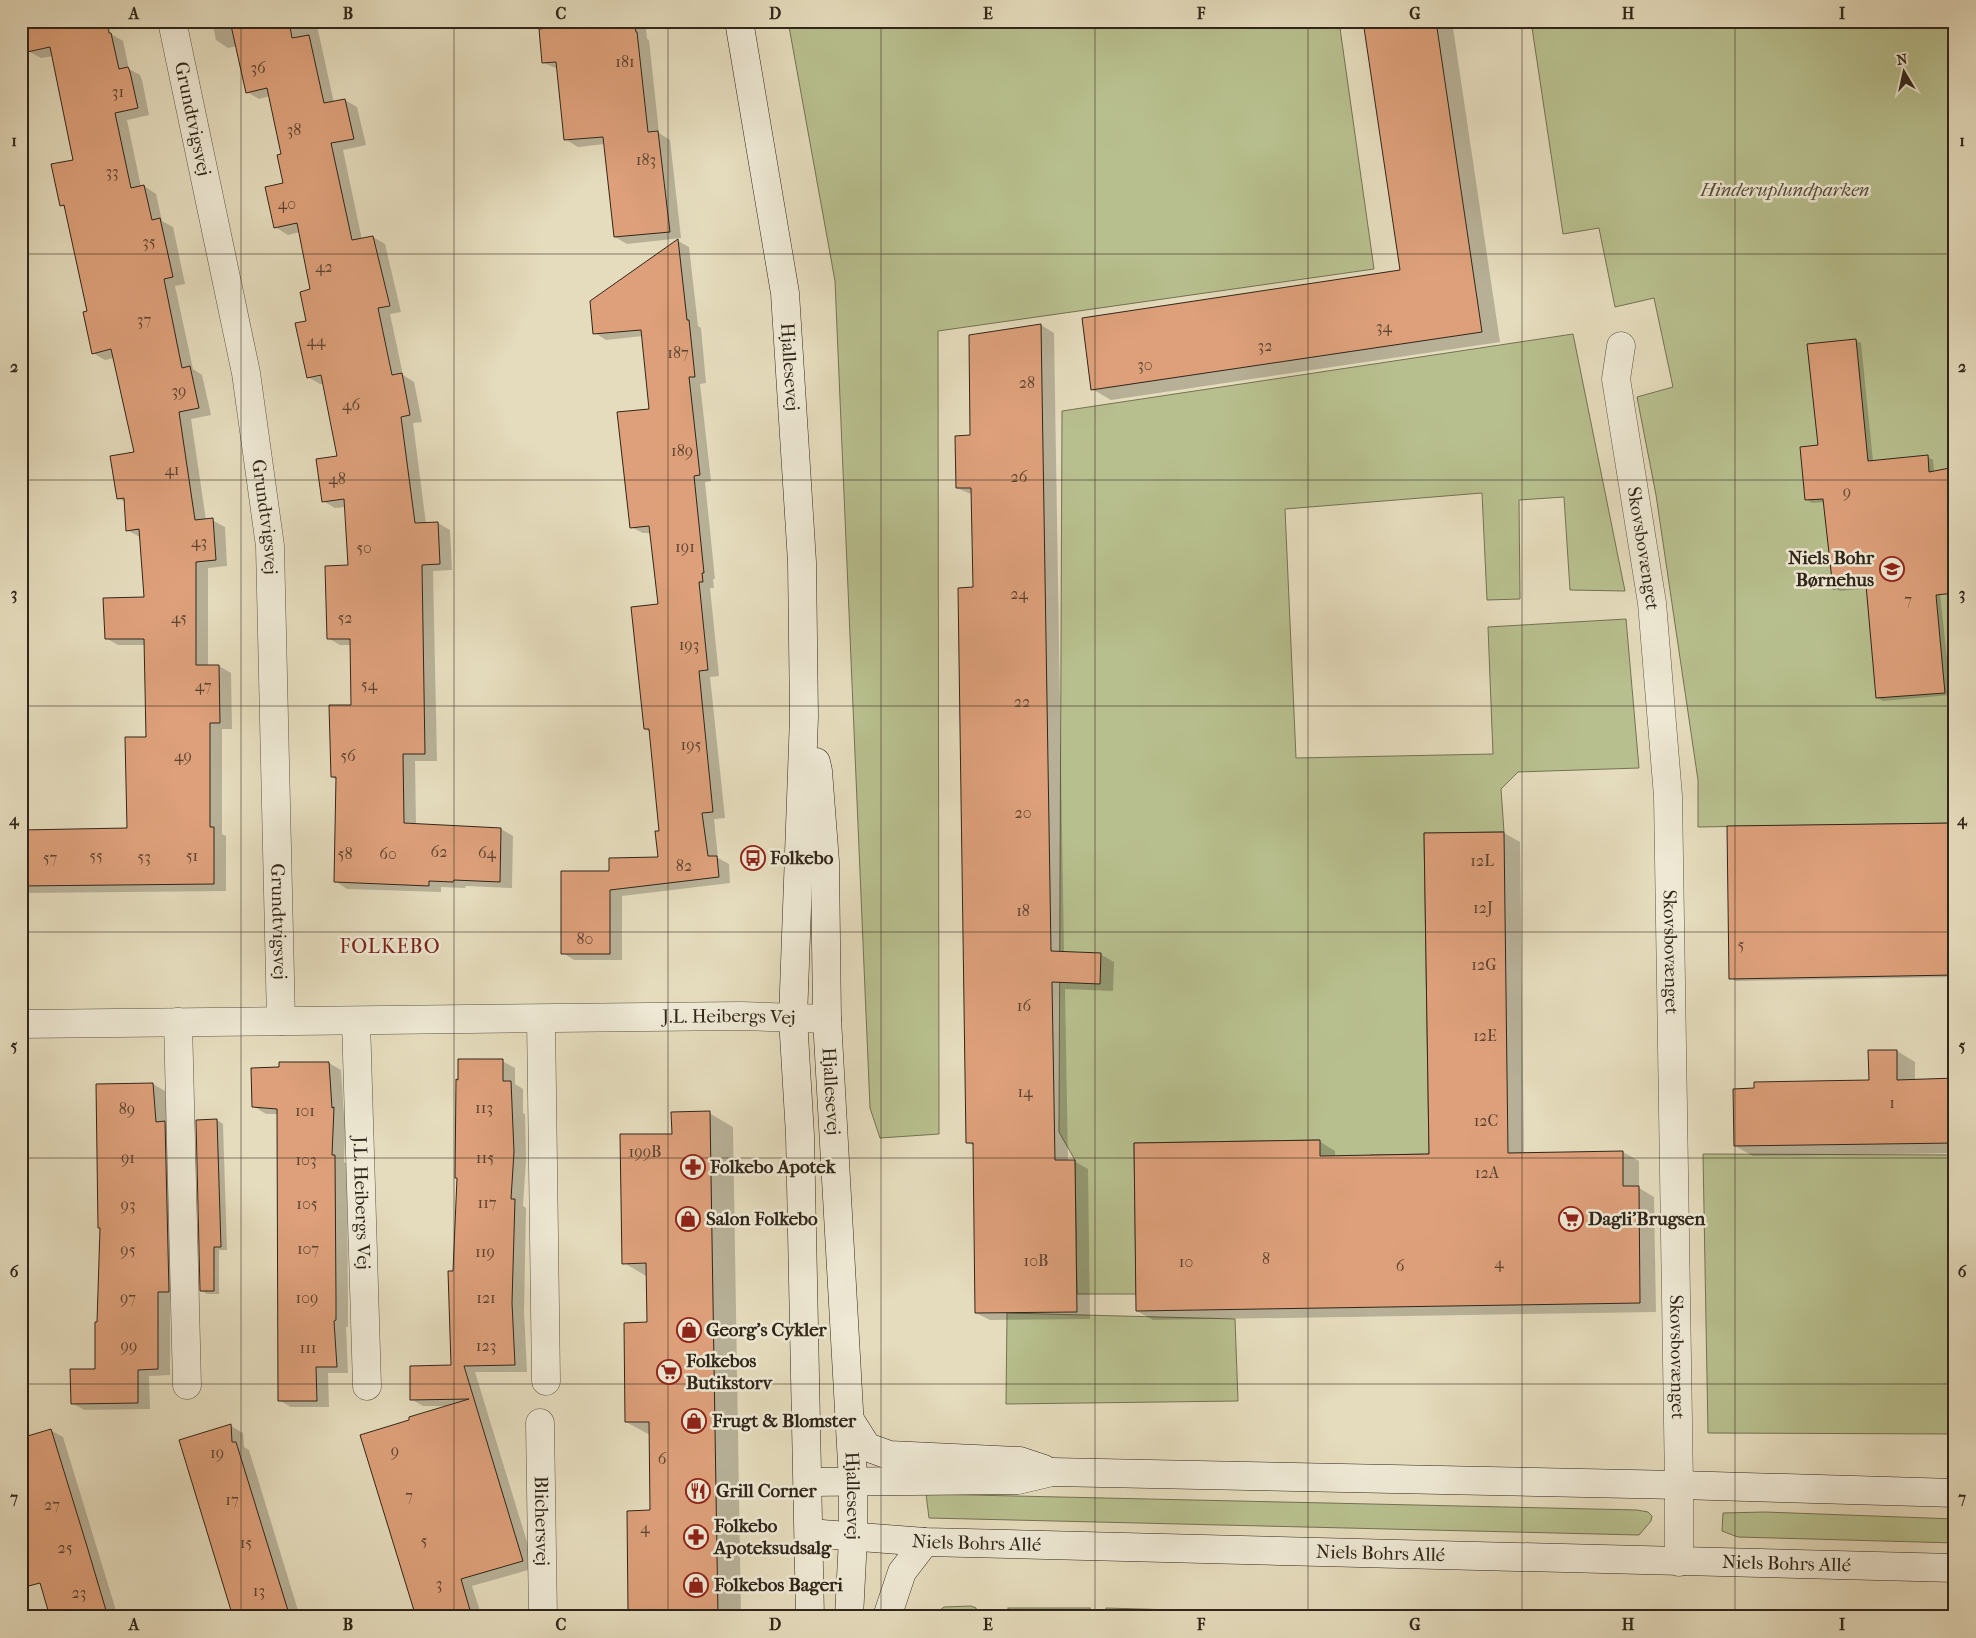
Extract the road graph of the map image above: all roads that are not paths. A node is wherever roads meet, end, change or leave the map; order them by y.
1 (172, 21) edge
2 (739, 21) edge
3 (1621, 346) dead end
4 (804, 718) junction
5 (793, 1018) junction
6 (541, 1019) junction
7 (827, 1019) junction
8 (282, 1021) junction
9 (356, 1021) junction
10 (178, 1022) junction
11 (21, 1024) edge
12 (546, 1381) dead end
13 (187, 1385) dead end
14 (367, 1386) dead end
15 (850, 1420) junction
16 (540, 1423) dead end
17 (1052, 1472) junction
18 (853, 1481) junction
19 (808, 1482) junction
20 (1679, 1485) junction
21 (1955, 1493) edge
22 (809, 1534) junction
23 (853, 1538) junction
24 (925, 1542) junction
25 (1679, 1562) junction
26 (1955, 1568) edge
27 (543, 1617) edge
28 (810, 1617) edge
29 (848, 1617) edge
30 (887, 1617) edge

1 - 8 street, Grundtvigsvej
2 - 4 street, Hjallesevej
3 - 20 street, Skovsbovænget
4 - 5 street, Hjallesevej
4 - 7 street, Hjallesevej
5 - 6 street, J.L. Heibergs Vej
5 - 7 street, J.L. Heibergs Vej
5 - 19 street, Hjallesevej
6 - 9 street, J.L. Heibergs Vej
6 - 12 street
7 - 15 street, Hjallesevej
8 - 9 street, J.L. Heibergs Vej
8 - 10 street, J.L. Heibergs Vej
9 - 14 street, J.L. Heibergs Vej
10 - 11 street, J.L. Heibergs Vej
10 - 13 street
15 - 17 street
15 - 18 street, Hjallesevej
16 - 27 street, Blichersvej
17 - 18 street
17 - 20 street
18 - 19 street
18 - 23 street, Hjallesevej
19 - 22 street, Hjallesevej
20 - 21 street
20 - 25 street, Skovsbovænget
22 - 23 street, Niels Bohrs Allé
22 - 28 street, Hjallesevej
23 - 24 street, Niels Bohrs Allé
23 - 29 street, Hjallesevej
24 - 25 street, Niels Bohrs Allé
24 - 30 street
25 - 26 street, Niels Bohrs Allé

